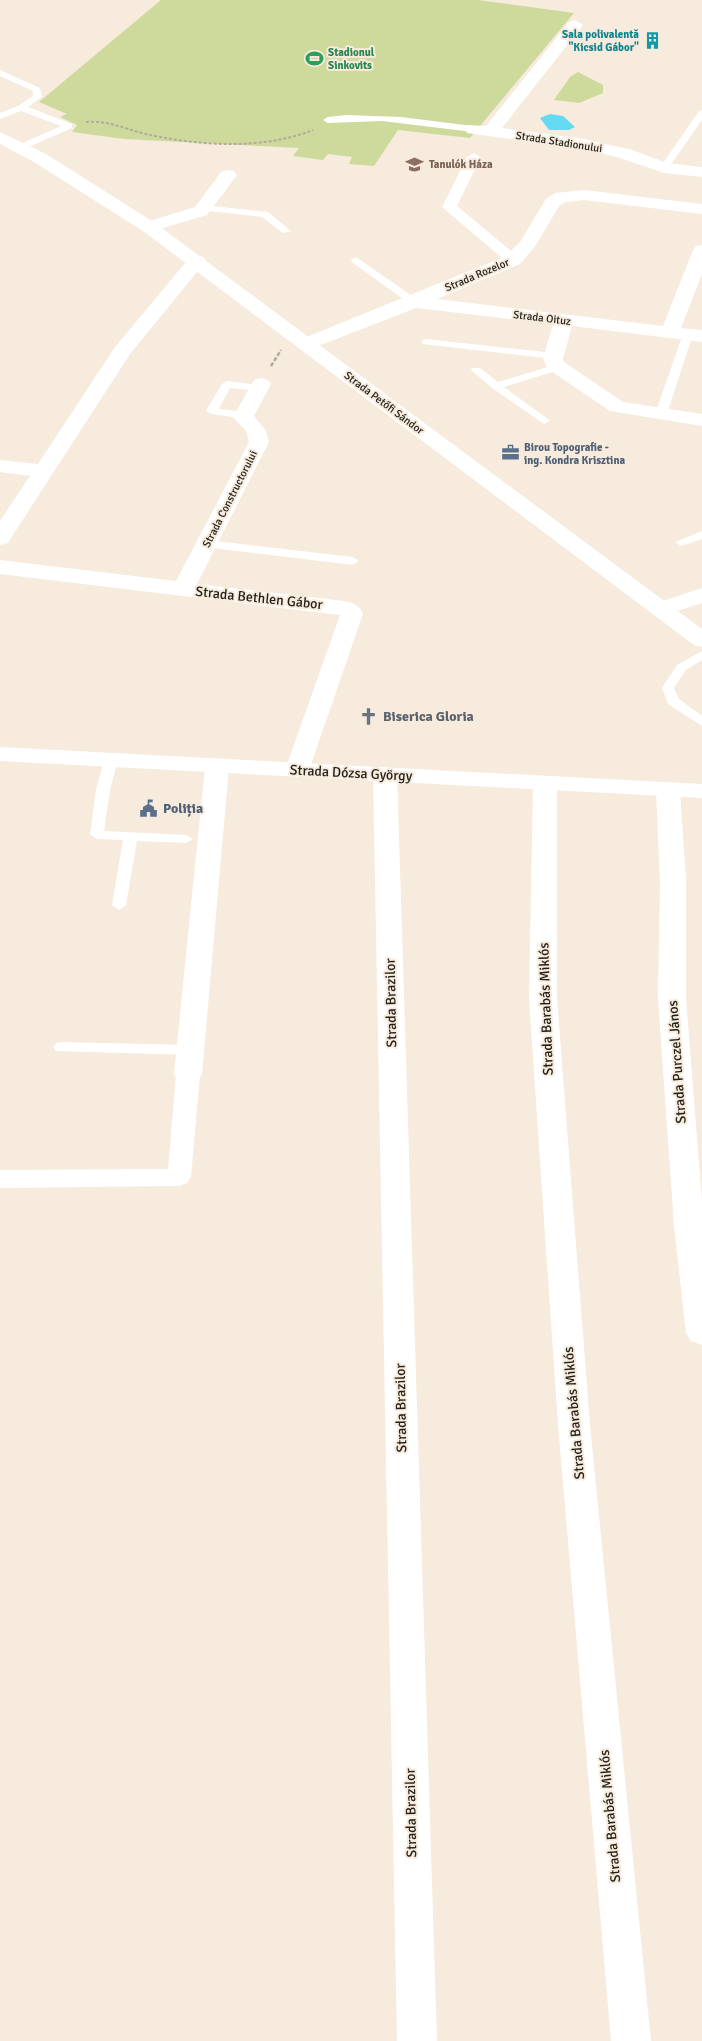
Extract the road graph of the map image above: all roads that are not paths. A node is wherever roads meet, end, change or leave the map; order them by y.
1 (574, 25) dead end
2 (0, 72) edge
3 (21, 108) junction
4 (702, 113) edge
5 (0, 116) edge
6 (328, 120) road end
7 (482, 130) junction
8 (0, 137) edge
9 (21, 148) junction
10 (474, 157) dead end
11 (664, 168) junction
12 (702, 172) edge
13 (228, 175) dead end
14 (646, 202) junction
15 (203, 208) junction
16 (702, 209) edge
17 (149, 227) junction
18 (286, 231) dead end
19 (702, 250) edge
20 (356, 260) dead end
21 (513, 260) junction
22 (197, 261) junction
23 (414, 302) junction
24 (564, 320) junction
25 (687, 334) edge
26 (298, 338) junction
27 (426, 342) dead end
28 (556, 361) junction
29 (476, 370) dead end
30 (260, 386) joint
31 (496, 386) junction
32 (660, 414) junction
33 (243, 417) junction
34 (702, 420) edge
35 (544, 421) dead end
36 (0, 466) edge
37 (42, 471) junction
38 (702, 535) edge
39 (0, 538) edge
40 (681, 542) dead end
41 (207, 544) junction
42 (353, 561) dead end
43 (0, 567) edge
44 (183, 590) junction
45 (702, 595) edge
46 (662, 609) junction
47 (702, 640) edge
48 (702, 655) edge
49 (702, 722) edge
50 (0, 754) edge
51 (111, 760) junction
52 (217, 767) junction
53 (297, 770) junction
54 (385, 774) junction
55 (545, 783) junction
56 (668, 790) junction
57 (702, 791) edge
58 (131, 836) junction
59 (186, 839) dead end
60 (119, 905) dead end
61 (60, 1047) dead end
62 (189, 1062) junction
63 (0, 1179) edge
64 (702, 1333) edge
65 (417, 2041) edge
66 (631, 2041) edge

1 - 7 street
2 - 3 lane
3 - 5 lane
3 - 9 lane
4 - 11 lane
6 - 7 lane
7 - 11 street, Strada Stadionului
8 - 9 street, Strada Petőfi Sándor
9 - 17 street, Strada Petőfi Sándor
10 - 21 street
11 - 12 street, Strada Stadionului
11 - 14 street
13 - 15 street
14 - 16 street
14 - 21 street, Strada Rozelor
15 - 17 street
15 - 18 lane
17 - 22 street, Strada Petőfi Sándor
19 - 25 street
20 - 23 lane
21 - 23 street, Strada Rozelor
22 - 26 street, Strada Petőfi Sándor
22 - 37 street
23 - 24 street, Strada Oituz
23 - 26 street, Strada Rozelor
24 - 25 street, Strada Oituz
24 - 28 street
25 - 32 lane
26 - 46 street, Strada Petőfi Sándor
27 - 28 lane
28 - 31 lane
28 - 32 street
29 - 31 lane
30 - 33 street
30 - 33 lane
31 - 35 lane
32 - 34 street
33 - 41 street, Strada Constructorului
36 - 37 street
37 - 39 street
38 - 40 lane
41 - 42 lane
41 - 44 street, Strada Constructorului
43 - 44 street, Strada Bethlen Gábor
44 - 53 street, Strada Bethlen Gábor
45 - 46 street
46 - 47 street, Strada Petőfi Sándor
48 - 49 lane
50 - 51 street, Strada Dózsa György
51 - 52 street, Strada Dózsa György
51 - 58 lane
52 - 53 street, Strada Dózsa György
52 - 62 street
53 - 54 street, Strada Dózsa György
54 - 55 street, Strada Dózsa György
54 - 65 street, Strada Brazilor
55 - 56 street, Strada Dózsa György
55 - 66 street, Strada Barabás Miklós
56 - 57 street, Strada Dózsa György
56 - 64 street, Strada Purczel János
58 - 59 lane
58 - 60 lane
61 - 62 lane
62 - 63 street

